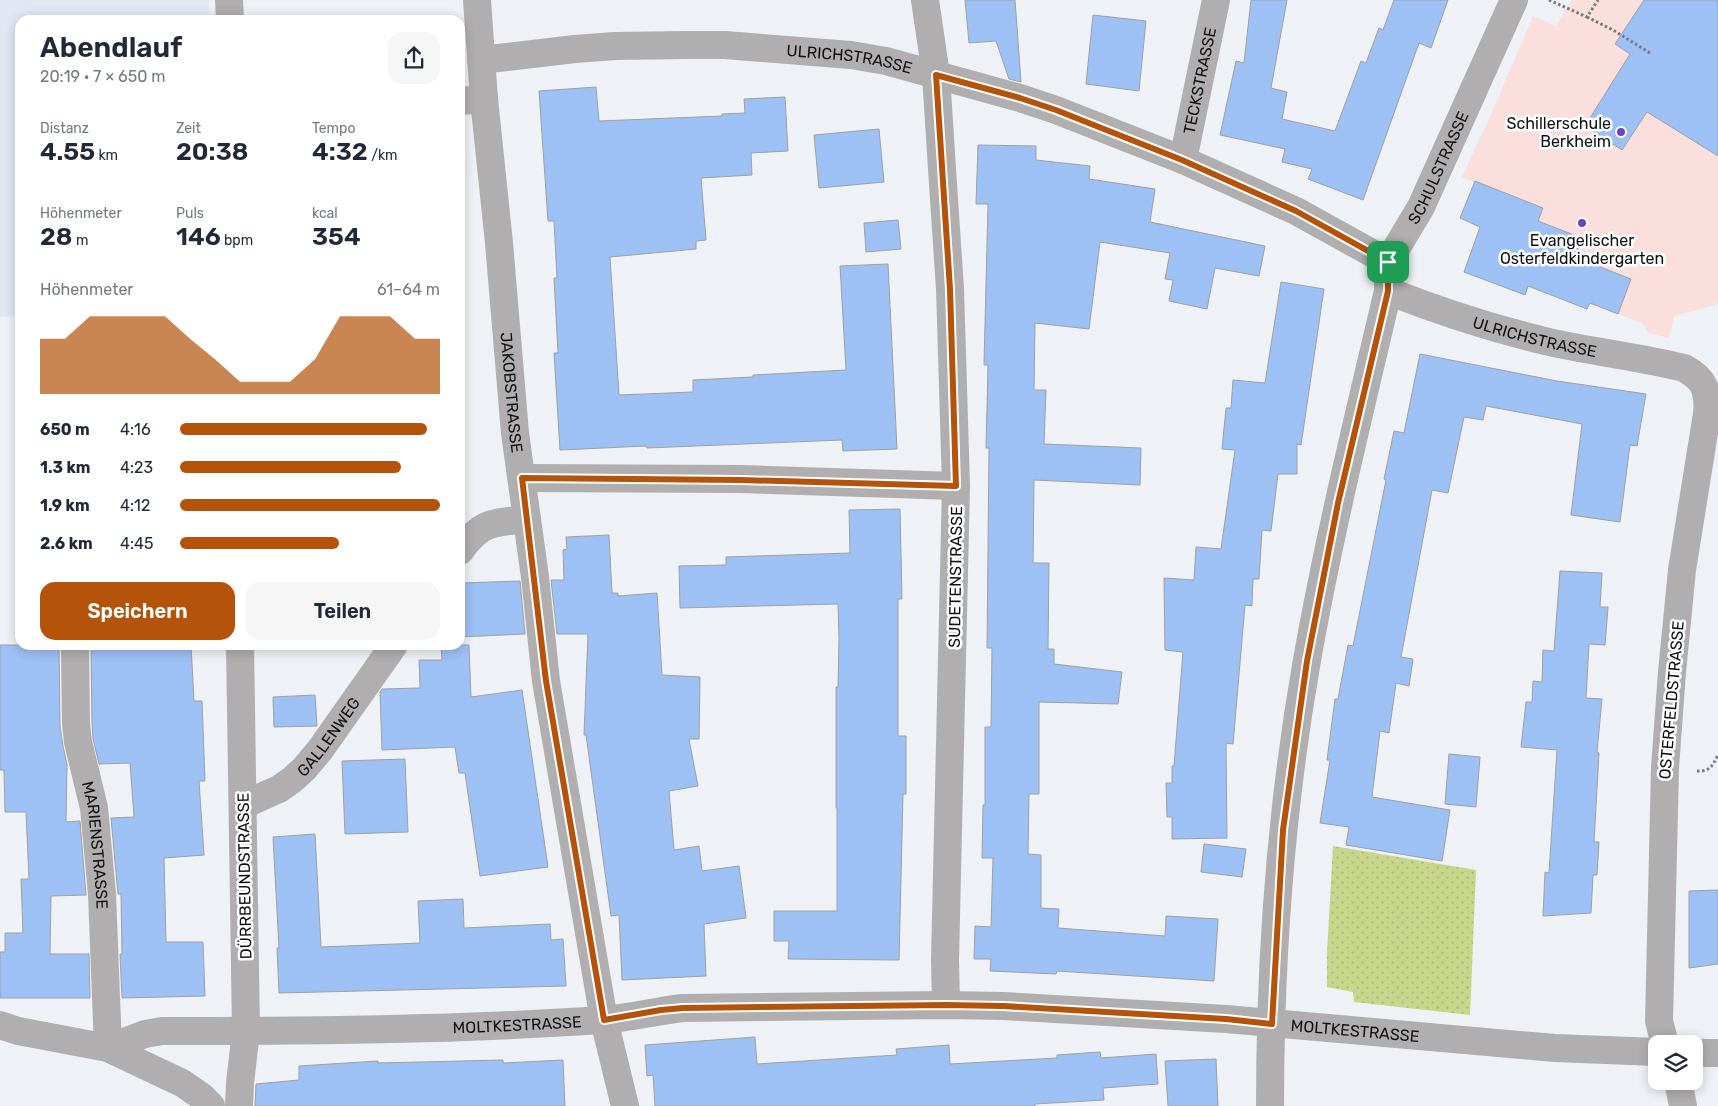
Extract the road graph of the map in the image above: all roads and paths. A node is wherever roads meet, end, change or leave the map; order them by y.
1 (229, 0) edge
2 (477, 0) edge
3 (925, 0) edge
4 (1216, 0) edge
5 (1514, 0) edge
6 (1549, 0) edge
7 (1598, 0) edge
8 (230, 15) edge
9 (1587, 17) junction
10 (1650, 53) dead end
11 (481, 60) junction
12 (936, 75) junction
13 (472, 100) edge
14 (1182, 160) junction
15 (1388, 262) junction
16 (1388, 291) junction
17 (1684, 368) joint
18 (522, 478) junction
19 (956, 486) junction
20 (527, 519) junction
21 (465, 544) edge
22 (75, 650) edge
23 (240, 650) edge
24 (390, 650) edge
25 (243, 805) junction
26 (946, 1005) junction
27 (604, 1020) junction
28 (1272, 1024) junction
29 (0, 1026) edge
30 (246, 1031) junction
31 (1663, 1035) edge
32 (108, 1048) junction
33 (1648, 1052) edge
34 (1703, 1053) edge
35 (1718, 1053) edge
36 (1680, 1090) edge
37 (211, 1106) edge
38 (239, 1106) edge
39 (625, 1106) edge
40 (1270, 1106) edge
41 (1684, 1106) edge

1 - 8 street
2 - 11 street, JAKOBSTRASSE
3 - 12 street, SUDETENSTRASSE
4 - 14 street, TECKSTRASSE
5 - 15 street, SCHULSTRASSE
6 - 9 path
7 - 9 path
9 - 10 path
11 - 12 street, ULRICHSTRASSE
11 - 13 street, JAKOBSTRASSE
12 - 14 street, ULRICHSTRASSE
12 - 19 street, SUDETENSTRASSE
13 - 18 street, JAKOBSTRASSE
14 - 15 street, ULRICHSTRASSE
15 - 16 street
16 - 17 street, ULRICHSTRASSE
16 - 28 street
17 - 31 street, OSTERFELDSTRASSE
18 - 19 street
18 - 20 street, JAKOBSTRASSE
19 - 26 street, SUDETENSTRASSE
20 - 21 street
20 - 27 street, JAKOBSTRASSE
22 - 32 street, MARIENSTRASSE
23 - 25 street, DÜRRBEUNDSTRASSE
24 - 25 street, GALLENWEG
25 - 30 street, DÜRRBEUNDSTRASSE
26 - 27 street, MOLTKESTRASSE
26 - 28 street, MOLTKESTRASSE
27 - 30 street, MOLTKESTRASSE
27 - 39 street, JAKOBSTRASSE
28 - 33 street, MOLTKESTRASSE
28 - 40 street
29 - 32 street
30 - 32 street, MOLTKESTRASSE
30 - 38 street, DÜRRBEUNDSTRASSE
32 - 37 street
34 - 35 street
36 - 41 street

